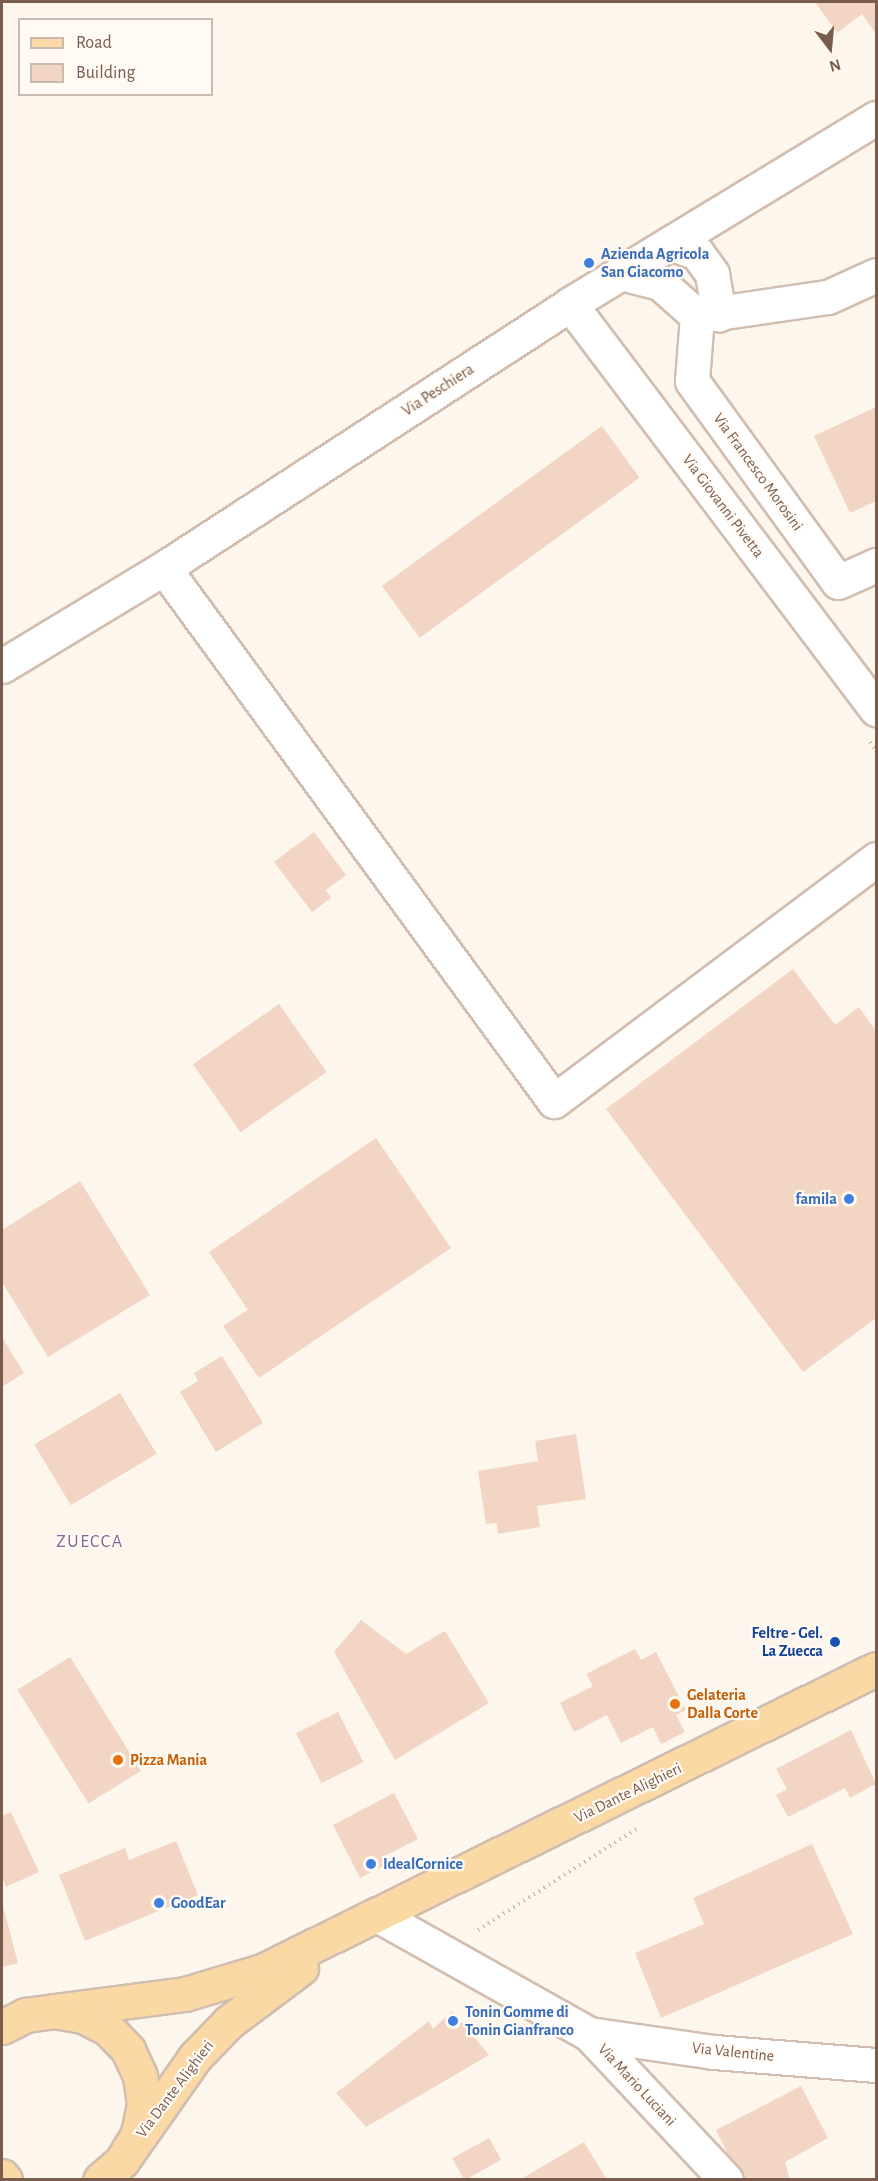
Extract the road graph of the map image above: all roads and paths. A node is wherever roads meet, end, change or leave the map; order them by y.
1 (876, 118) edge
2 (670, 243) junction
3 (621, 273) junction
4 (876, 275) edge
5 (570, 304) junction
6 (708, 315) junction
7 (876, 565) edge
8 (164, 568) junction
9 (2, 666) edge
10 (876, 709) edge
11 (876, 860) edge
12 (876, 1669) edge
13 (645, 1825) dead end
14 (379, 1916) junction
15 (443, 1953) junction
16 (54, 2011) junction
17 (2, 2027) edge
18 (589, 2034) junction
19 (876, 2065) edge
20 (111, 2170) edge
21 (2, 2176) edge
22 (5, 2180) edge
23 (726, 2180) edge

1 - 2 street, Via Peschiera
2 - 3 street, Via Peschiera
2 - 6 street
3 - 5 street, Via Peschiera
3 - 6 street
4 - 6 street
5 - 8 street, Via Peschiera
5 - 10 street, Via Giovanni Pivetta
6 - 7 street, Via Francesco Morosini
8 - 9 street, Via Peschiera
8 - 11 street
12 - 14 main road, Via Dante Alighieri
13 - 15 path
14 - 15 street, Via Mario Luciani
14 - 16 main road, Via Dante Alighieri
14 - 20 main road, Via Dante Alighieri
15 - 18 street, Via Mario Luciani
16 - 17 main road, Via Dante Alighieri
16 - 20 main road
18 - 19 street, Via Valentine
18 - 23 street, Via Mario Luciani
21 - 22 main road

